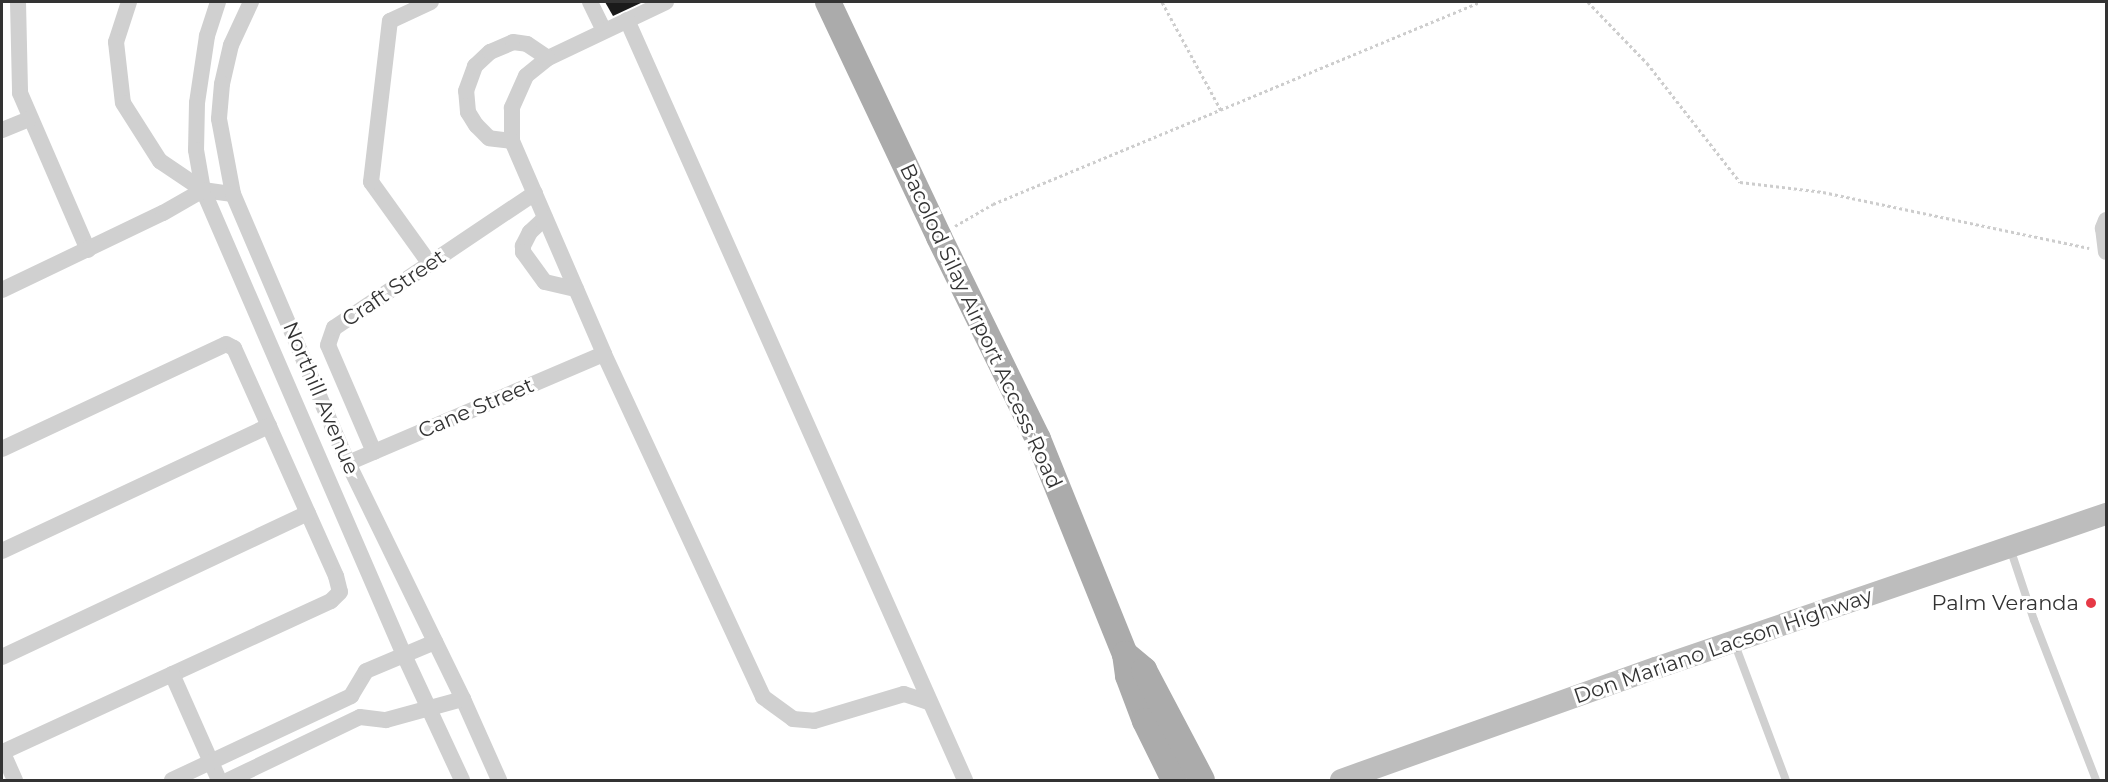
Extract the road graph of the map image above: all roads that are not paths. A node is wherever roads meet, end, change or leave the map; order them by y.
1 (18, 2) edge
2 (129, 2) edge
3 (218, 2) edge
4 (251, 2) edge
5 (431, 2) edge
6 (590, 2) edge
7 (666, 2) edge
8 (825, 5) edge
9 (627, 20) junction
10 (604, 31) junction
11 (548, 58) junction
12 (29, 119) junction
13 (2, 130) edge
14 (512, 141) junction
15 (203, 190) junction
16 (535, 193) junction
17 (233, 194) junction
18 (545, 218) junction
19 (2106, 220) edge
20 (88, 250) junction
21 (2106, 252) edge
22 (430, 264) junction
23 (576, 289) junction
24 (2, 290) edge
25 (604, 354) junction
26 (269, 426) junction
27 (2, 449) edge
28 (374, 452) junction
29 (348, 463) junction
30 (308, 513) junction
31 (2106, 514) edge
32 (2010, 547) junction
33 (2, 551) edge
34 (1734, 641) junction
35 (435, 642) junction
36 (1125, 654) junction
37 (404, 655) junction
38 (2, 657) edge
39 (172, 674) junction
40 (351, 696) junction
41 (463, 699) junction
42 (929, 702) junction
43 (430, 709) junction
44 (360, 717) junction
45 (2, 751) edge
46 (212, 762) junction
47 (15, 780) edge
48 (172, 780) edge
49 (219, 780) edge
50 (229, 780) edge
51 (462, 780) edge
52 (499, 780) edge
53 (964, 780) edge
54 (1174, 780) edge
55 (1202, 780) edge
56 (1341, 780) edge
57 (1786, 780) edge
58 (2096, 780) edge

1 - 12 street
2 - 15 street
3 - 15 street, Northill Avenue
4 - 17 street, Northill Avenue
5 - 22 street
6 - 10 street
7 - 9 street
8 - 36 main road, Bacolod Silay Airport Access Road
9 - 10 street
9 - 42 street
10 - 11 street
11 - 14 street
11 - 14 street
12 - 13 street
12 - 20 street
14 - 16 street
15 - 17 street
15 - 20 street
15 - 37 street, Northill Avenue
16 - 18 street
16 - 22 street, Craft Street
17 - 29 street, Northill Avenue
18 - 23 street
18 - 23 street
19 - 21 street
20 - 24 street
22 - 28 street, Craft Street
23 - 25 street
25 - 28 street, Cane Street
25 - 42 street
26 - 27 street
26 - 30 street
26 - 33 street
28 - 29 street, Cane Street
29 - 35 street, Northill Avenue
30 - 38 street
30 - 39 street
31 - 32 street, Don Mariano Lacson Highway
32 - 34 street, Don Mariano Lacson Highway
32 - 58 lane
34 - 56 street, Don Mariano Lacson Highway
34 - 57 lane
35 - 37 street
35 - 41 street, Northill Avenue
36 - 54 main road, Bacolod Silay Airport Access Road
36 - 55 main road, Bacolod Silay Airport Access Road
37 - 40 street
37 - 43 street, Northill Avenue
39 - 45 street
39 - 46 street
40 - 44 street
40 - 46 street
41 - 43 street
41 - 52 street, Northill Avenue
42 - 53 street
43 - 44 street
43 - 51 street, Northill Avenue
44 - 50 street
45 - 47 street
46 - 48 street
46 - 49 street

